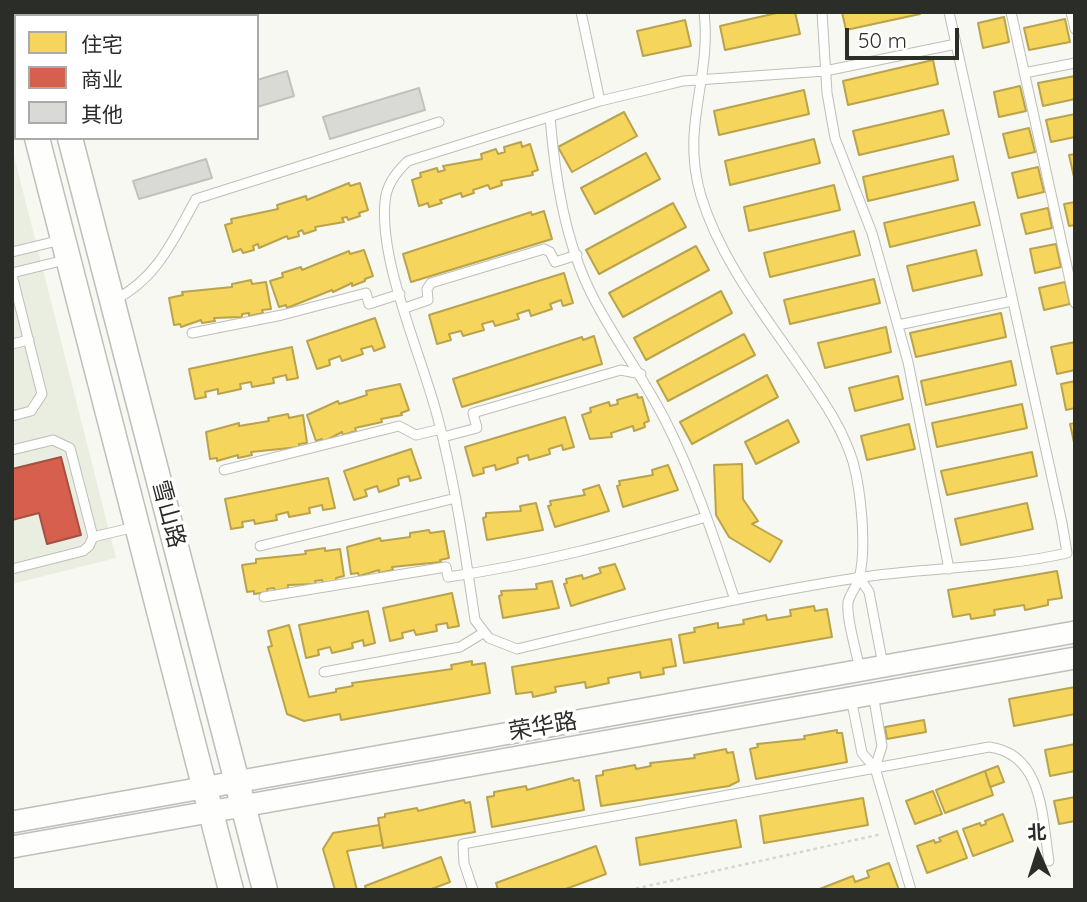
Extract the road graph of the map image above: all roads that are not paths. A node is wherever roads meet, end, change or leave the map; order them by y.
1 (581, 12) edge
2 (704, 12) edge
3 (821, 12) edge
4 (949, 12) edge
5 (1011, 12) edge
6 (1071, 12) edge
7 (1075, 29) edge
8 (956, 44) junction
9 (1075, 63) edge
10 (825, 72) junction
11 (1024, 73) junction
12 (701, 80) junction
13 (600, 101) junction
14 (550, 117) junction
15 (439, 122) dead end
16 (38, 140) edge
17 (71, 140) edge
18 (65, 249) junction
19 (12, 252) edge
20 (577, 255) junction
21 (12, 274) edge
22 (400, 294) junction
23 (112, 300) junction
24 (1012, 301) junction
25 (1075, 303) edge
26 (405, 308) junction
27 (898, 325) junction
28 (192, 333) dead end
29 (29, 340) junction
30 (12, 344) edge
31 (641, 374) junction
32 (12, 416) edge
33 (442, 433) junction
34 (12, 450) edge
35 (224, 470) dead end
36 (456, 498) junction
37 (706, 517) junction
38 (138, 526) junction
39 (93, 537) junction
40 (260, 546) dead end
41 (12, 569) edge
42 (949, 569) junction
43 (468, 574) junction
44 (859, 577) junction
45 (264, 597) dead end
46 (735, 600) junction
47 (1075, 632) edge
48 (483, 633) junction
49 (1075, 658) edge
50 (883, 666) junction
51 (860, 670) junction
52 (324, 672) dead end
53 (873, 694) junction
54 (851, 698) junction
55 (875, 768) junction
56 (237, 782) junction
57 (206, 787) junction
58 (243, 806) junction
59 (212, 812) junction
60 (12, 822) edge
61 (12, 847) edge
62 (1049, 861) dead end
63 (232, 890) edge
64 (265, 890) edge
65 (473, 890) edge
66 (911, 890) edge

1 - 13 lane
2 - 12 lane
3 - 10 lane
4 - 8 lane
5 - 11 lane
6 - 7 lane
8 - 10 lane
8 - 24 lane
9 - 11 lane
10 - 12 lane
10 - 27 lane
11 - 25 lane
12 - 13 lane
12 - 44 lane
13 - 14 lane
14 - 20 lane
14 - 22 lane
15 - 23 lane
16 - 18 main road, 雪山路
17 - 23 main road, 雪山路
18 - 19 lane
18 - 21 lane
18 - 38 main road, 雪山路
20 - 26 lane
20 - 31 lane
21 - 29 lane
22 - 26 lane
22 - 28 lane
23 - 56 main road, 雪山路
24 - 27 lane
24 - 42 lane
26 - 33 lane
27 - 42 lane
29 - 30 lane
29 - 32 lane
31 - 33 lane
31 - 37 lane
33 - 35 lane
33 - 36 lane
34 - 39 lane
36 - 40 lane
36 - 43 lane
37 - 43 lane
37 - 46 lane
38 - 39 lane
38 - 57 main road, 雪山路
39 - 41 lane
42 - 44 lane
43 - 45 lane
43 - 48 lane
44 - 46 lane
44 - 50 lane
44 - 51 lane
46 - 48 lane
47 - 50 street, 荣华路
48 - 52 lane
49 - 53 street, 荣华路
50 - 51 street, 荣华路
51 - 56 street, 荣华路
53 - 54 street, 荣华路
53 - 55 lane
54 - 55 lane
54 - 58 street, 荣华路
55 - 62 lane
55 - 65 lane
55 - 66 lane
56 - 57 street, 荣华路
56 - 58 main road, 雪山路
57 - 59 main road, 雪山路
57 - 60 street, 荣华路
58 - 59 street, 荣华路
58 - 64 main road, 雪山路
59 - 61 street, 荣华路
59 - 63 main road, 雪山路

